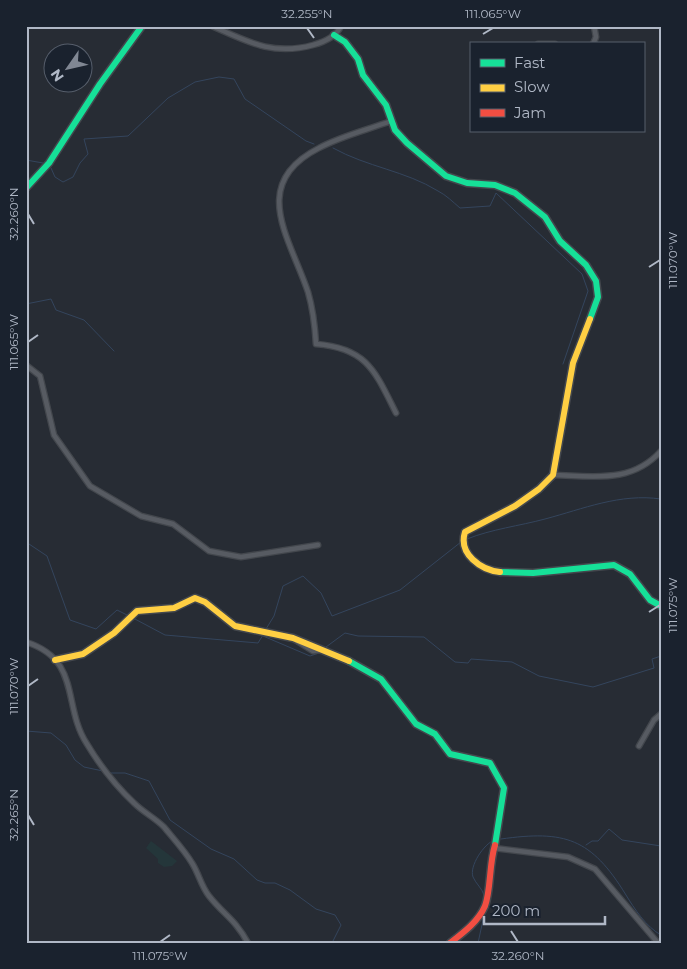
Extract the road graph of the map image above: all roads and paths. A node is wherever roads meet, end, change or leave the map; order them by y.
1 (142, 26) edge
2 (212, 26) edge
3 (341, 26) edge
4 (594, 26) edge
5 (334, 35) junction
6 (594, 42) edge
7 (391, 121) junction
8 (26, 188) edge
9 (26, 365) edge
10 (396, 413) dead end
11 (661, 451) edge
12 (553, 475) junction
13 (318, 545) dead end
14 (661, 606) edge
15 (26, 642) edge
16 (55, 660) junction
17 (661, 714) edge
18 (640, 746) dead end
19 (494, 848) junction
20 (248, 943) edge
21 (450, 943) edge
22 (658, 943) edge

1 - 8 street
2 - 5 street
3 - 5 street
4 - 6 street
5 - 7 street
7 - 10 street
7 - 12 street
9 - 13 street
11 - 12 street
12 - 14 street
15 - 16 street
16 - 19 street
16 - 20 street
17 - 18 street
19 - 21 street
19 - 22 street

